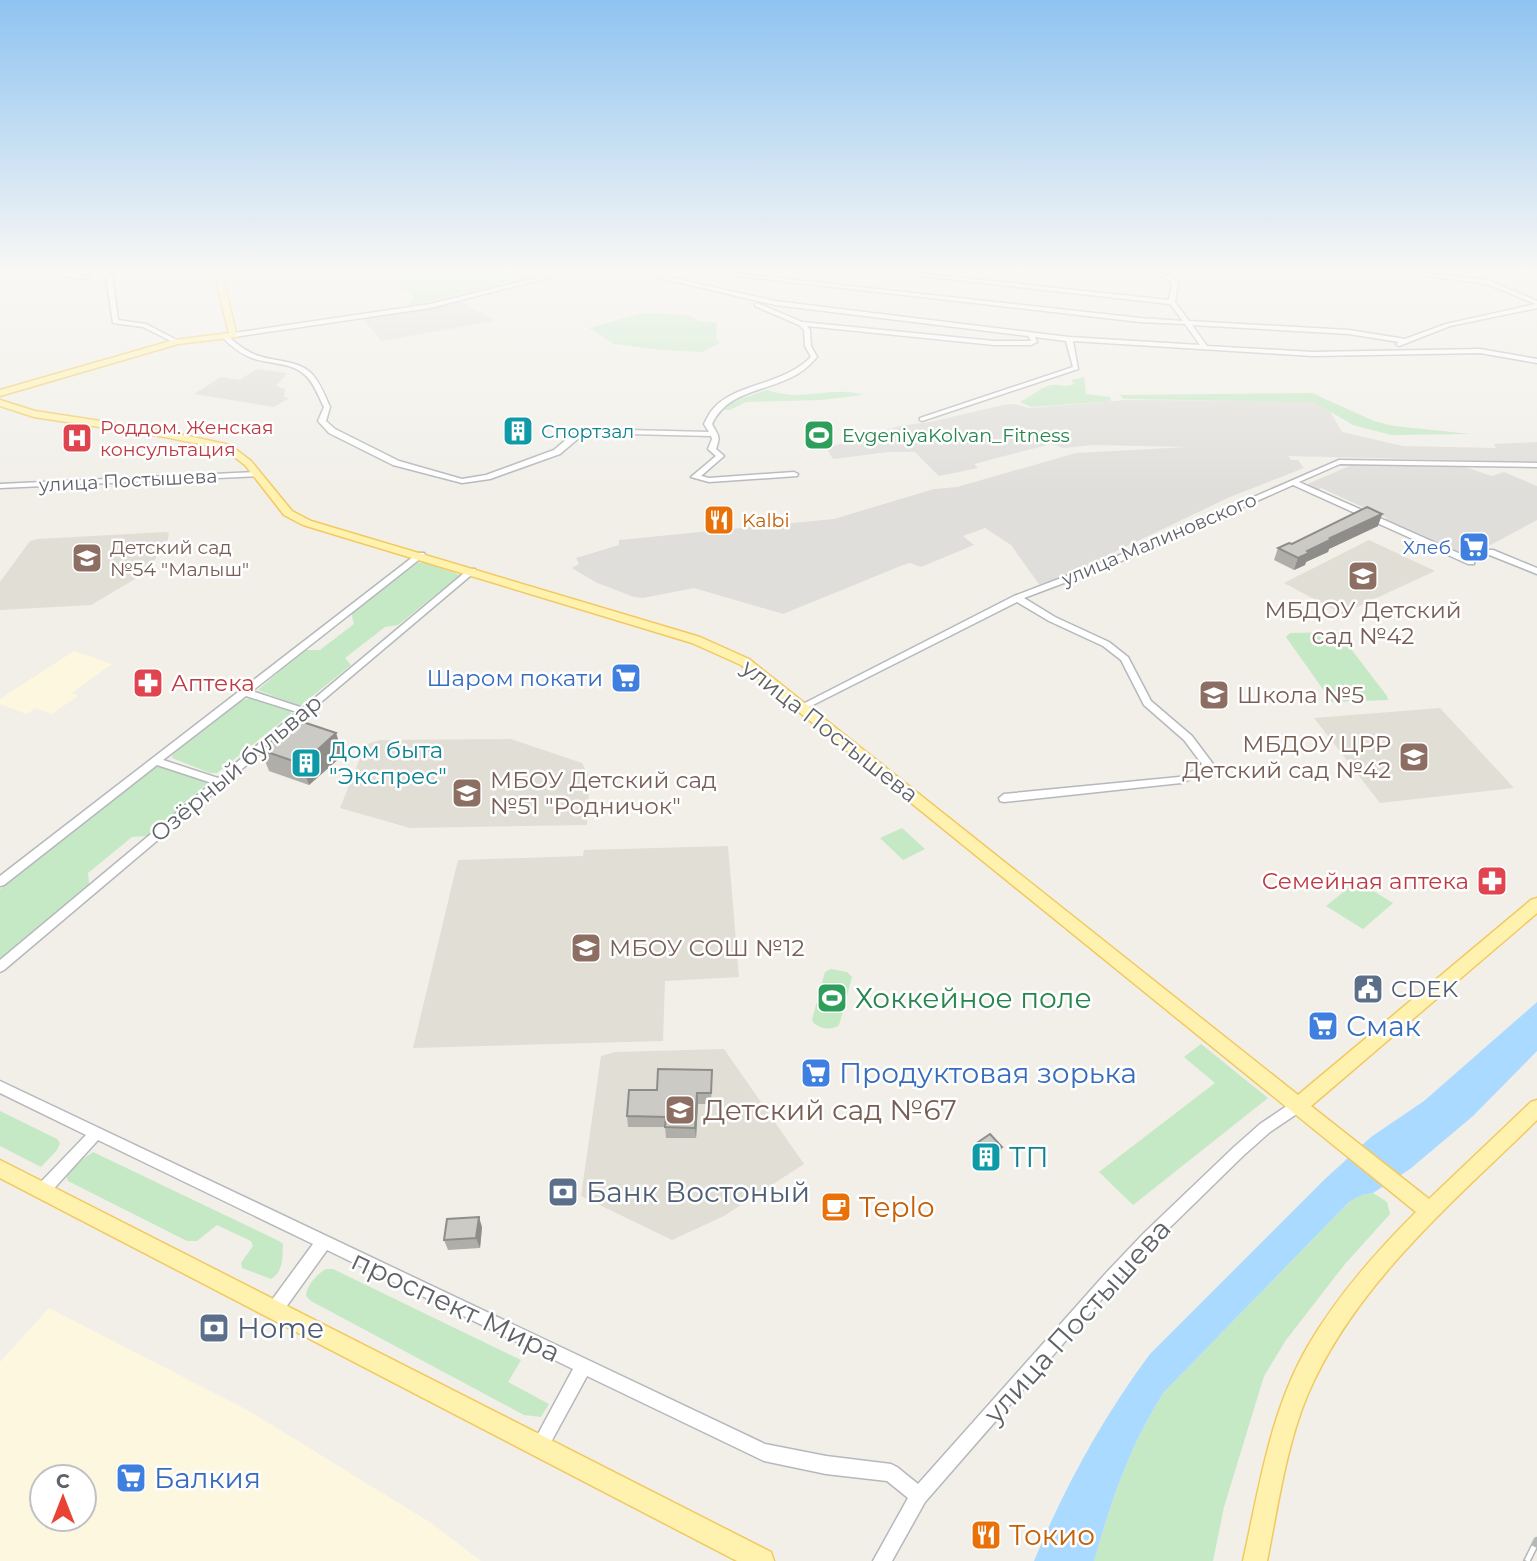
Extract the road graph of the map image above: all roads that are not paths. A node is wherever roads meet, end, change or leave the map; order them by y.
1 (164, 346) edge
2 (236, 346) edge
3 (808, 346) edge
4 (1072, 346) edge
5 (1172, 346) edge
6 (1396, 346) edge
7 (1205, 348) joint
8 (1386, 352) junction
9 (1535, 359) edge
10 (0, 393) edge
11 (0, 403) edge
12 (922, 419) dead end
13 (715, 434) junction
14 (1537, 465) edge
15 (256, 474) junction
16 (794, 474) dead end
17 (1292, 482) junction
18 (0, 486) edge
19 (1490, 552) dead end
20 (421, 555) junction
21 (1471, 562) dead end
22 (472, 571) junction
23 (1537, 571) edge
24 (1017, 598) junction
25 (246, 692) junction
26 (802, 707) junction
27 (303, 711) junction
28 (157, 762) junction
29 (219, 782) junction
30 (1004, 798) dead end
31 (0, 883) edge
32 (1537, 904) edge
33 (0, 967) edge
34 (0, 1087) edge
35 (1299, 1105) junction
36 (1537, 1108) edge
37 (96, 1133) junction
38 (0, 1168) edge
39 (43, 1190) junction
40 (1431, 1213) junction
41 (323, 1242) junction
42 (275, 1309) junction
43 (584, 1366) junction
44 (539, 1447) junction
45 (919, 1496) junction
46 (762, 1561) edge
47 (882, 1561) edge
48 (1255, 1561) edge

1 - 10 main road
2 - 13 street
3 - 13 street
4 - 12 street
5 - 7 street
6 - 8 street
7 - 8 street
8 - 9 street
11 - 15 main road, улица Постышева
13 - 16 street
14 - 17 street, улица Малиновского
15 - 18 street, улица Постышева
15 - 20 main road, улица Постышева
17 - 21 street
17 - 24 street, улица Малиновского
19 - 23 street
20 - 22 main road, улица Постышева
20 - 25 street
22 - 26 main road, улица Постышева
22 - 27 street, Озёрный бульвар
24 - 26 street, улица Малиновского
24 - 30 street
25 - 27 street
25 - 28 street
26 - 35 main road, улица Постышева
27 - 29 street, Озёрный бульвар
28 - 29 street
28 - 31 street
29 - 33 street, Озёрный бульвар
32 - 35 main road
34 - 37 street, проспект Мира
35 - 40 main road, улица Постышева
35 - 45 street, улица Постышева
36 - 40 main road
37 - 39 street
37 - 41 street, проспект Мира
38 - 39 main road
39 - 42 main road
40 - 48 main road
41 - 42 street
41 - 43 street, проспект Мира
42 - 44 main road
43 - 44 street
43 - 45 street, проспект Мира
44 - 46 main road
45 - 47 street, улица Постышева

